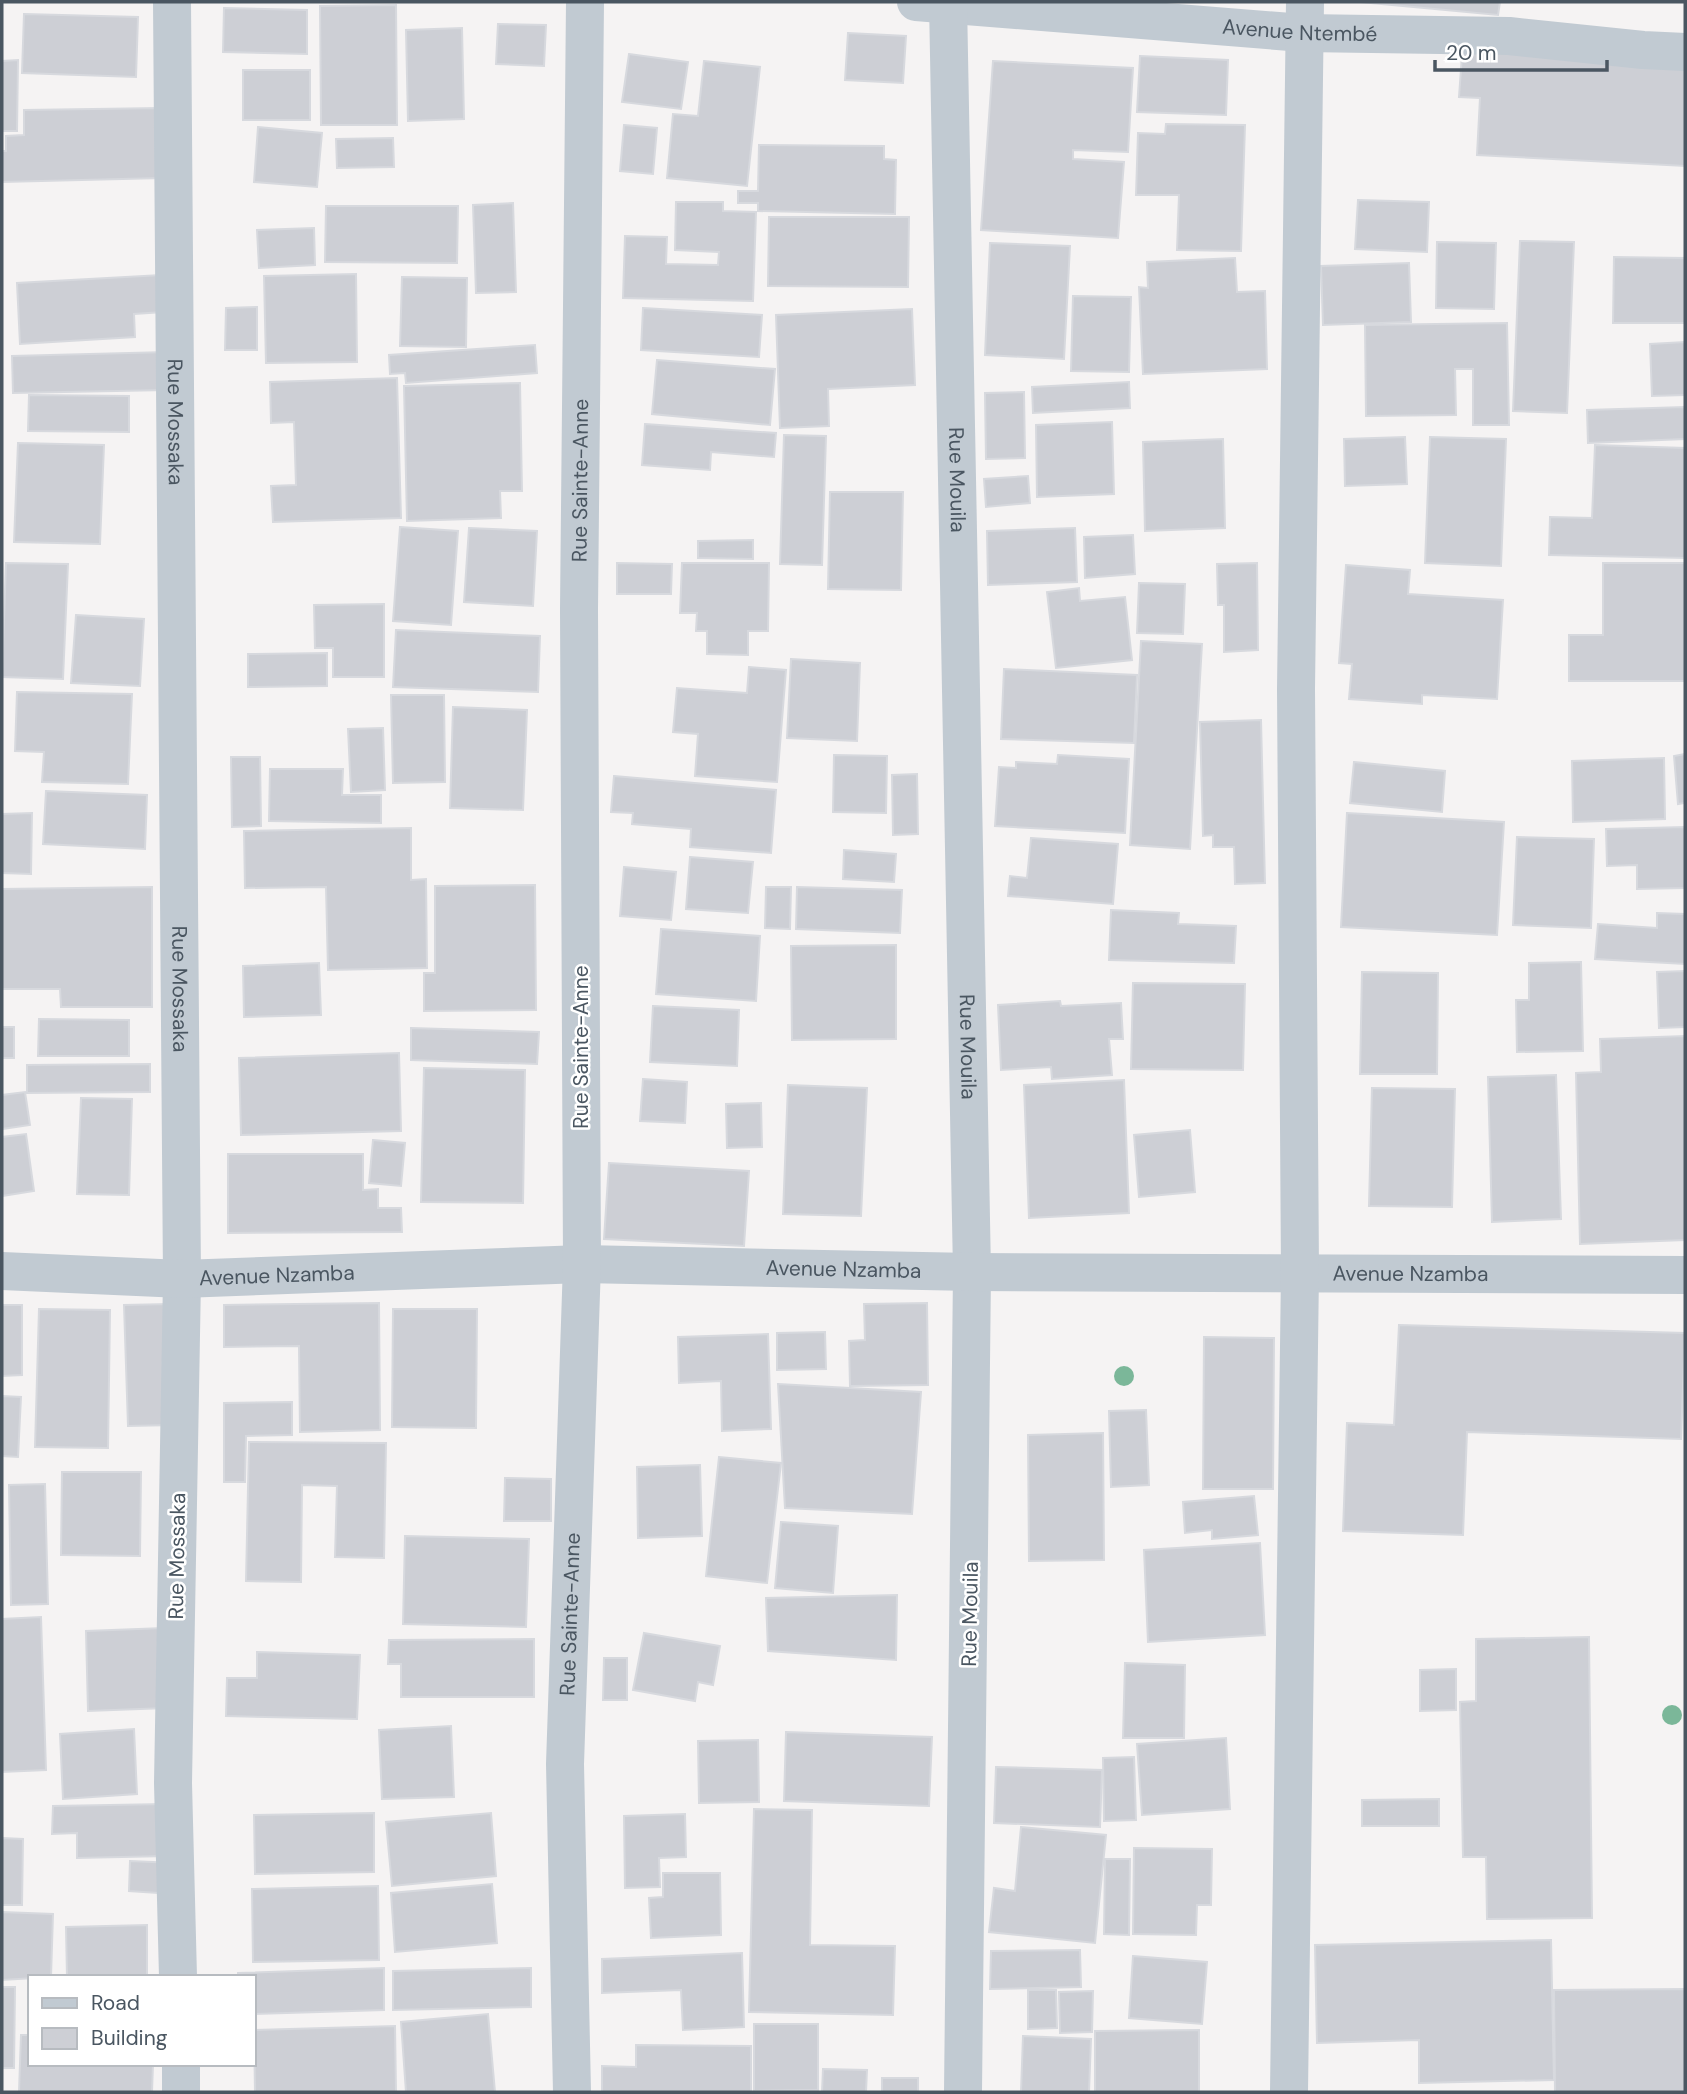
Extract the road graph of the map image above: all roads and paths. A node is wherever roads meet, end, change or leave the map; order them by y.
1 (172, 2) edge
2 (584, 2) edge
3 (937, 2) edge
4 (1304, 18) edge
5 (1685, 52) edge
6 (582, 1264) junction
7 (2, 1271) edge
8 (972, 1272) junction
9 (1300, 1272) junction
10 (1685, 1275) edge
11 (182, 1279) junction
12 (178, 1975) edge
13 (181, 2066) edge
14 (181, 2092) edge
15 (572, 2092) edge
16 (963, 2092) edge
17 (1289, 2092) edge

1 - 11 street, Rue Mossaka
2 - 6 street, Rue Sainte-Anne
3 - 4 street, Avenue Ntembé
3 - 8 street, Rue Mouila
4 - 5 street, Avenue Ntembé
4 - 9 street
6 - 8 street, Avenue Nzamba
6 - 11 street, Avenue Nzamba
6 - 15 street, Rue Sainte-Anne
7 - 11 street, Avenue Nzamba
8 - 9 street, Avenue Nzamba
8 - 16 street, Rue Mouila
9 - 10 street, Avenue Nzamba
9 - 17 street
11 - 12 street, Rue Mossaka
13 - 14 street

